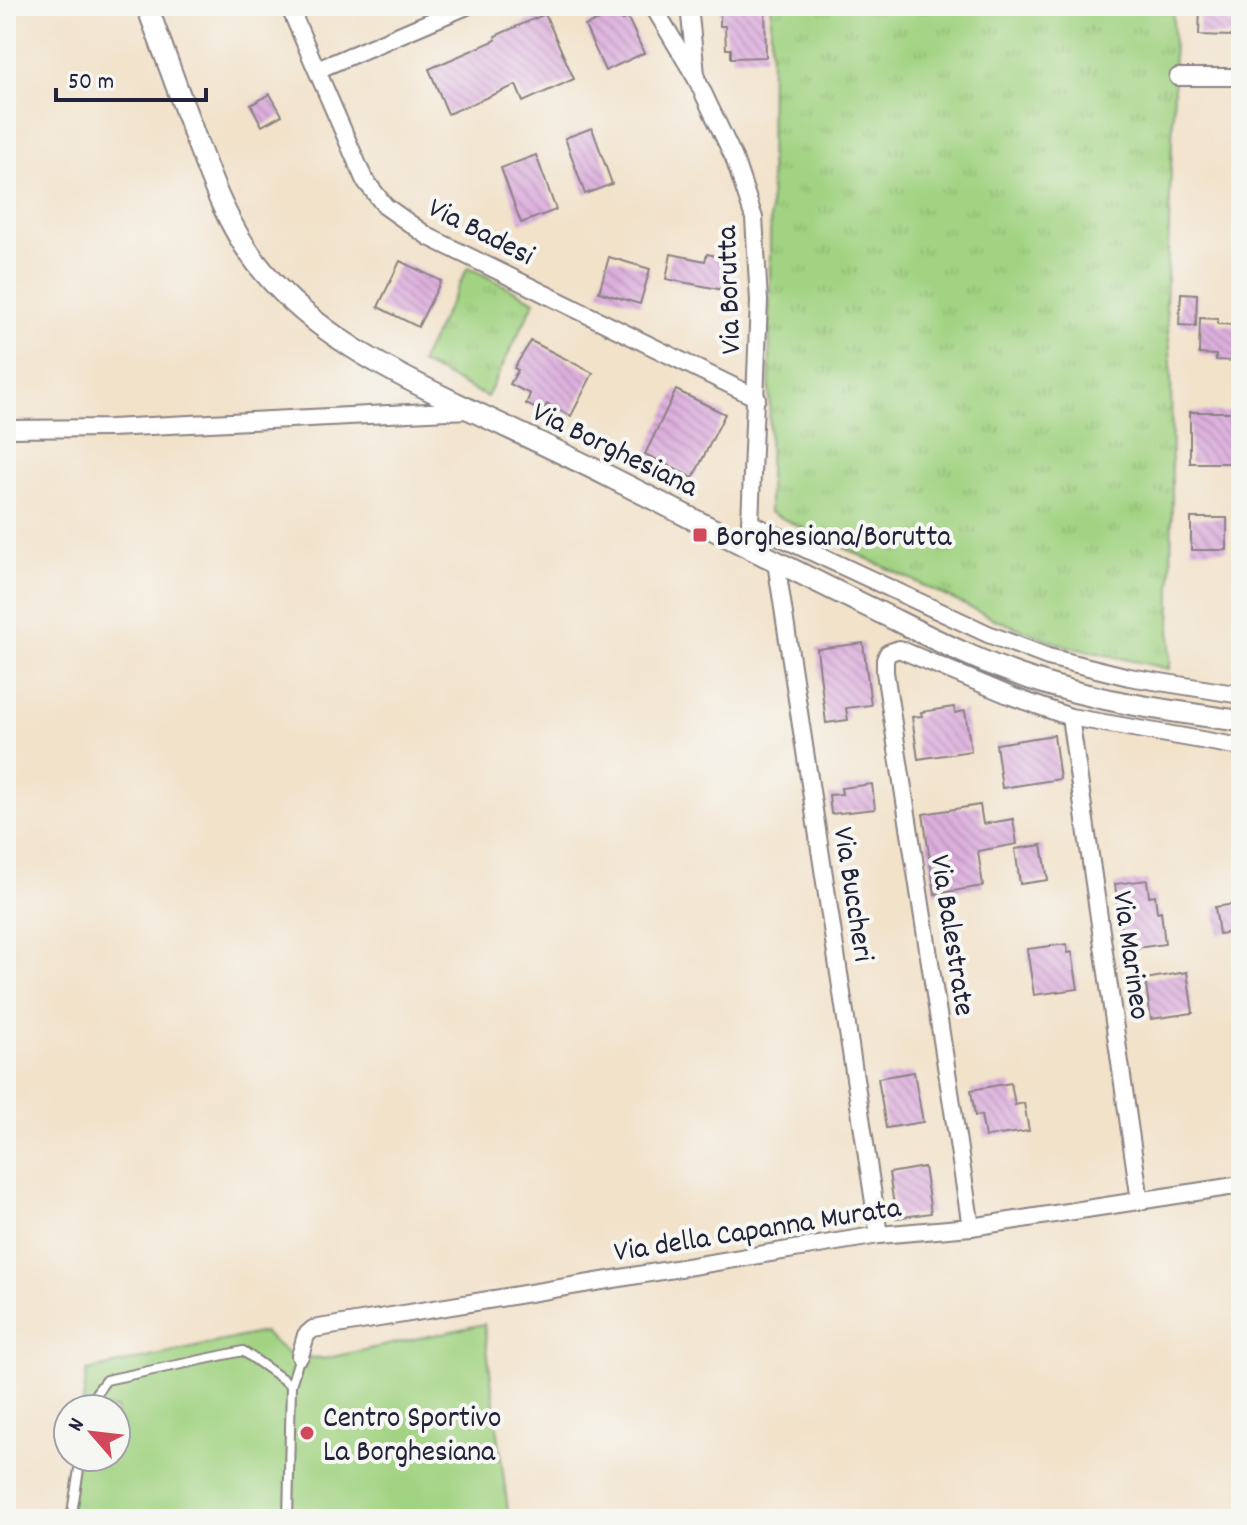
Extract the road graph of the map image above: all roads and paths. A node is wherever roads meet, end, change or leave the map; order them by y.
1 (147, 6) edge
2 (289, 6) edge
3 (467, 6) edge
4 (653, 6) edge
5 (689, 6) edge
6 (317, 70) junction
7 (1178, 77) dead end
8 (1241, 77) edge
9 (697, 80) junction
10 (757, 398) junction
11 (470, 410) junction
12 (6, 429) edge
13 (750, 523) junction
14 (749, 548) junction
15 (776, 562) junction
16 (1129, 677) junction
17 (1241, 695) edge
18 (1125, 703) junction
19 (1070, 717) junction
20 (1241, 721) edge
21 (1241, 747) edge
22 (1241, 1185) edge
23 (1140, 1201) junction
24 (971, 1227) junction
25 (879, 1235) junction
26 (300, 1356) joint
27 (291, 1385) junction
28 (96, 1393) edge
29 (78, 1473) edge
30 (71, 1519) edge
31 (288, 1519) edge

1 - 11 street, Via Borghesiana
2 - 6 street, Via Badesi
3 - 6 street
4 - 9 street, Via Borutta
5 - 9 street
6 - 10 street, Via Badesi
7 - 8 street
9 - 10 street, Via Borutta
10 - 13 street, Via Borutta
11 - 12 street
11 - 14 street, Via Borghesiana
13 - 14 street, Via Borutta
13 - 16 street
14 - 15 street, Via Borghesiana
15 - 18 street, Via Borghesiana
15 - 25 street, Via Buccheri
16 - 17 street
16 - 18 street
18 - 20 street, Via Borghesiana
19 - 21 street
19 - 23 street, Via Marineo
19 - 24 street, Via Balestrate
22 - 23 street, Via della Capanna Murata
23 - 24 street, Via della Capanna Murata
24 - 25 street, Via della Capanna Murata
25 - 26 street, Via della Capanna Murata
26 - 27 lane
27 - 28 lane
27 - 31 lane
29 - 30 lane

